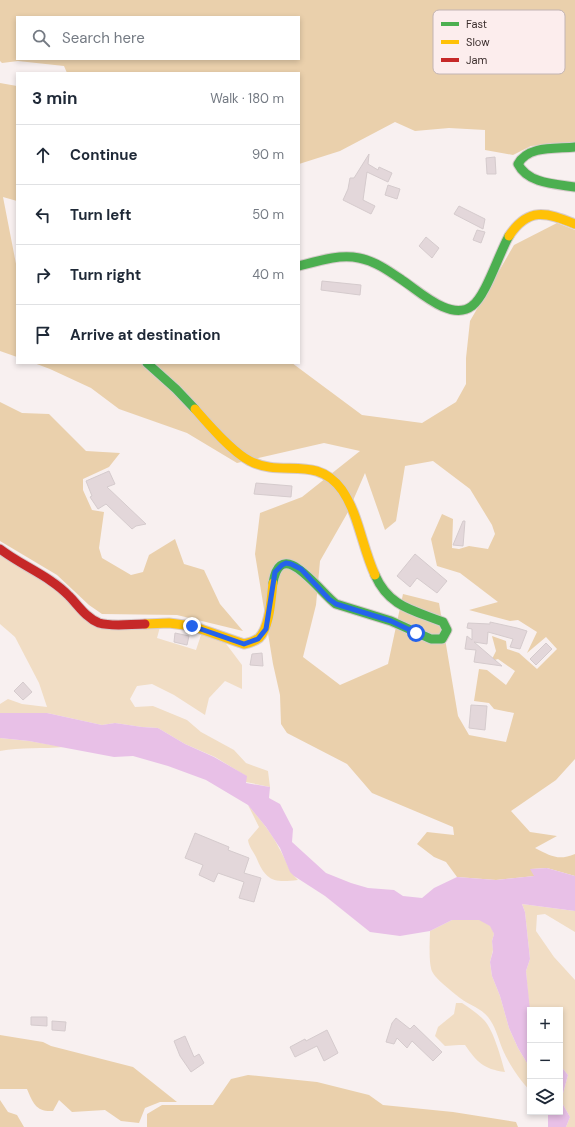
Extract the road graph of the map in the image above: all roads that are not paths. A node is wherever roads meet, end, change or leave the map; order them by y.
1 (575, 147) edge
2 (575, 187) edge
3 (575, 224) edge
4 (300, 266) edge
5 (148, 364) edge
6 (0, 550) edge

1 - 2 main road
3 - 4 main road
5 - 6 main road

